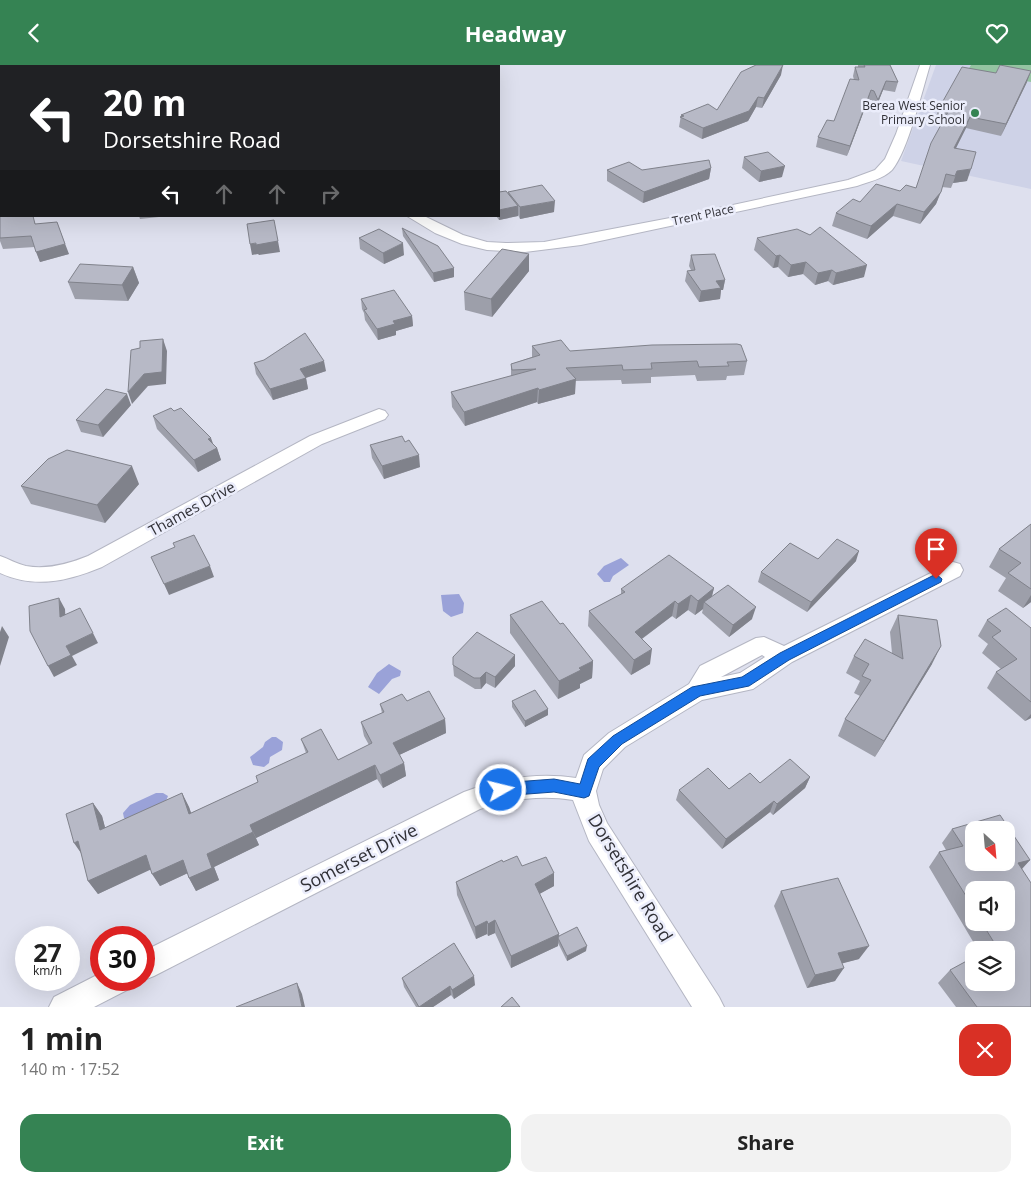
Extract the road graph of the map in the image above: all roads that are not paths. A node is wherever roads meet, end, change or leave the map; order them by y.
1 (925, 65) edge
2 (416, 217) edge
3 (379, 415) dead end
4 (0, 564) edge
5 (954, 570) dead end
6 (584, 791) junction
7 (155, 961) edge
8 (95, 991) edge
9 (64, 1007) edge
10 (709, 1007) edge

1 - 2 street, Trent Place
3 - 4 street, Thames Drive
5 - 6 street
6 - 7 street, Somerset Drive
6 - 10 street, Dorsetshire Road
8 - 9 street

